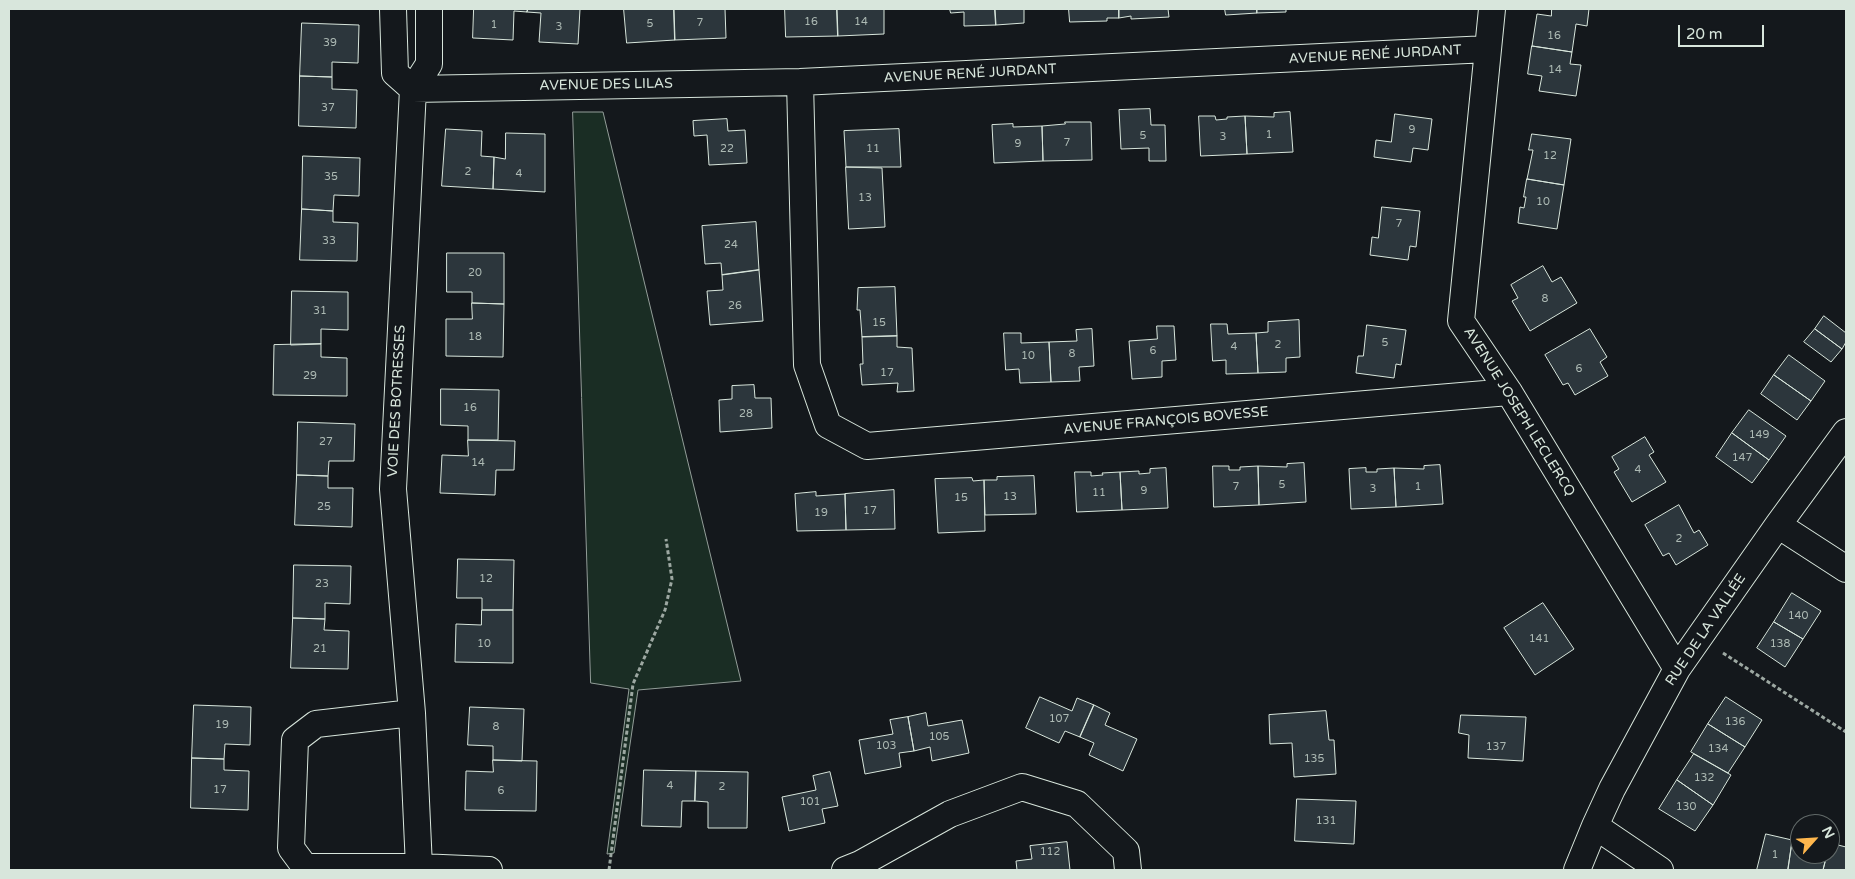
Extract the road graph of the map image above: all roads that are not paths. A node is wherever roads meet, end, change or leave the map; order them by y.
1 (394, 9) edge
2 (429, 9) edge
3 (1492, 9) edge
4 (1488, 49) junction
5 (800, 82) junction
6 (413, 89) junction
7 (1509, 392) junction
8 (1846, 432) edge
9 (1778, 525) junction
10 (1846, 569) edge
11 (1677, 669) junction
12 (412, 713) junction
13 (1595, 826) junction
14 (418, 867) junction
15 (489, 870) edge
16 (845, 870) edge
17 (1128, 870) edge
18 (1577, 870) edge
19 (1660, 870) edge

1 - 6 street
2 - 6 street, VOIE DES BOTRESSES
3 - 4 street, AVENUE JOSEPH LECLERCQ
4 - 5 street, AVENUE RENÉ JURDANT
4 - 7 street, AVENUE JOSEPH LECLERCQ
5 - 6 street, AVENUE DES LILAS
5 - 7 street, AVENUE FRANÇOIS BOVESSE
6 - 12 street, VOIE DES BOTRESSES
7 - 11 street, AVENUE JOSEPH LECLERCQ
8 - 9 street, RUE DE LA VALLÉE
9 - 10 street
9 - 11 street, RUE DE LA VALLÉE
11 - 13 street, RUE DE LA VALLÉE
12 - 14 street, VOIE DES BOTRESSES
12 - 14 street
13 - 18 street, RUE DE LA VALLÉE
13 - 19 street
14 - 15 street
16 - 17 street

